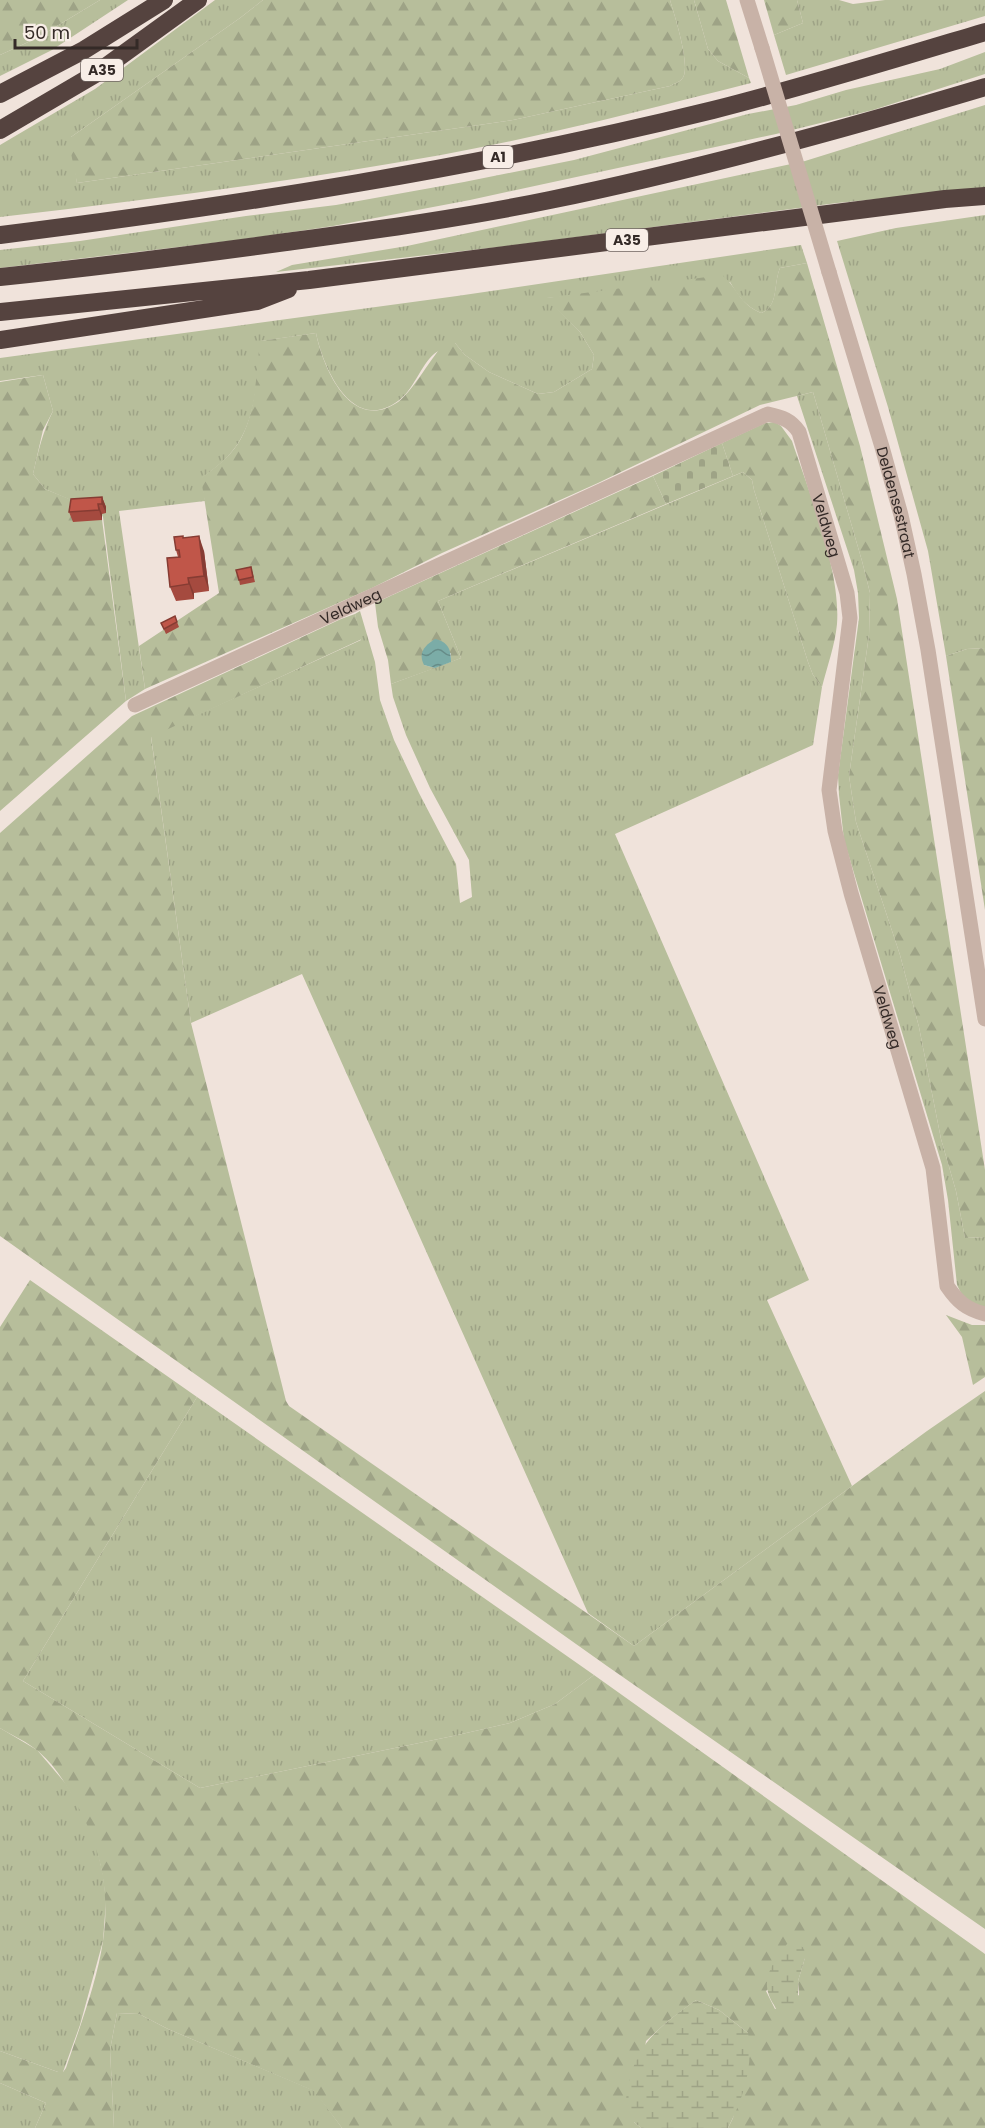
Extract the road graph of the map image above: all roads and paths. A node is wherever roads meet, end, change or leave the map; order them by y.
1 (164, 0) edge
2 (198, 0) edge
3 (747, 0) edge
4 (985, 32) edge
5 (985, 87) edge
6 (0, 94) edge
7 (0, 130) edge
8 (985, 196) edge
9 (0, 235) edge
10 (0, 277) edge
11 (309, 280) junction
12 (0, 312) edge
13 (0, 340) edge
14 (135, 705) dead end
15 (985, 1019) edge
16 (985, 1314) edge

1 - 6 highway, A35
2 - 7 highway, A35
3 - 15 street, Deldensestraat, bridge
4 - 9 highway, A1
5 - 10 highway
8 - 11 highway, A35
11 - 12 highway, A35
11 - 13 highway, A35
14 - 16 street, Veldweg

